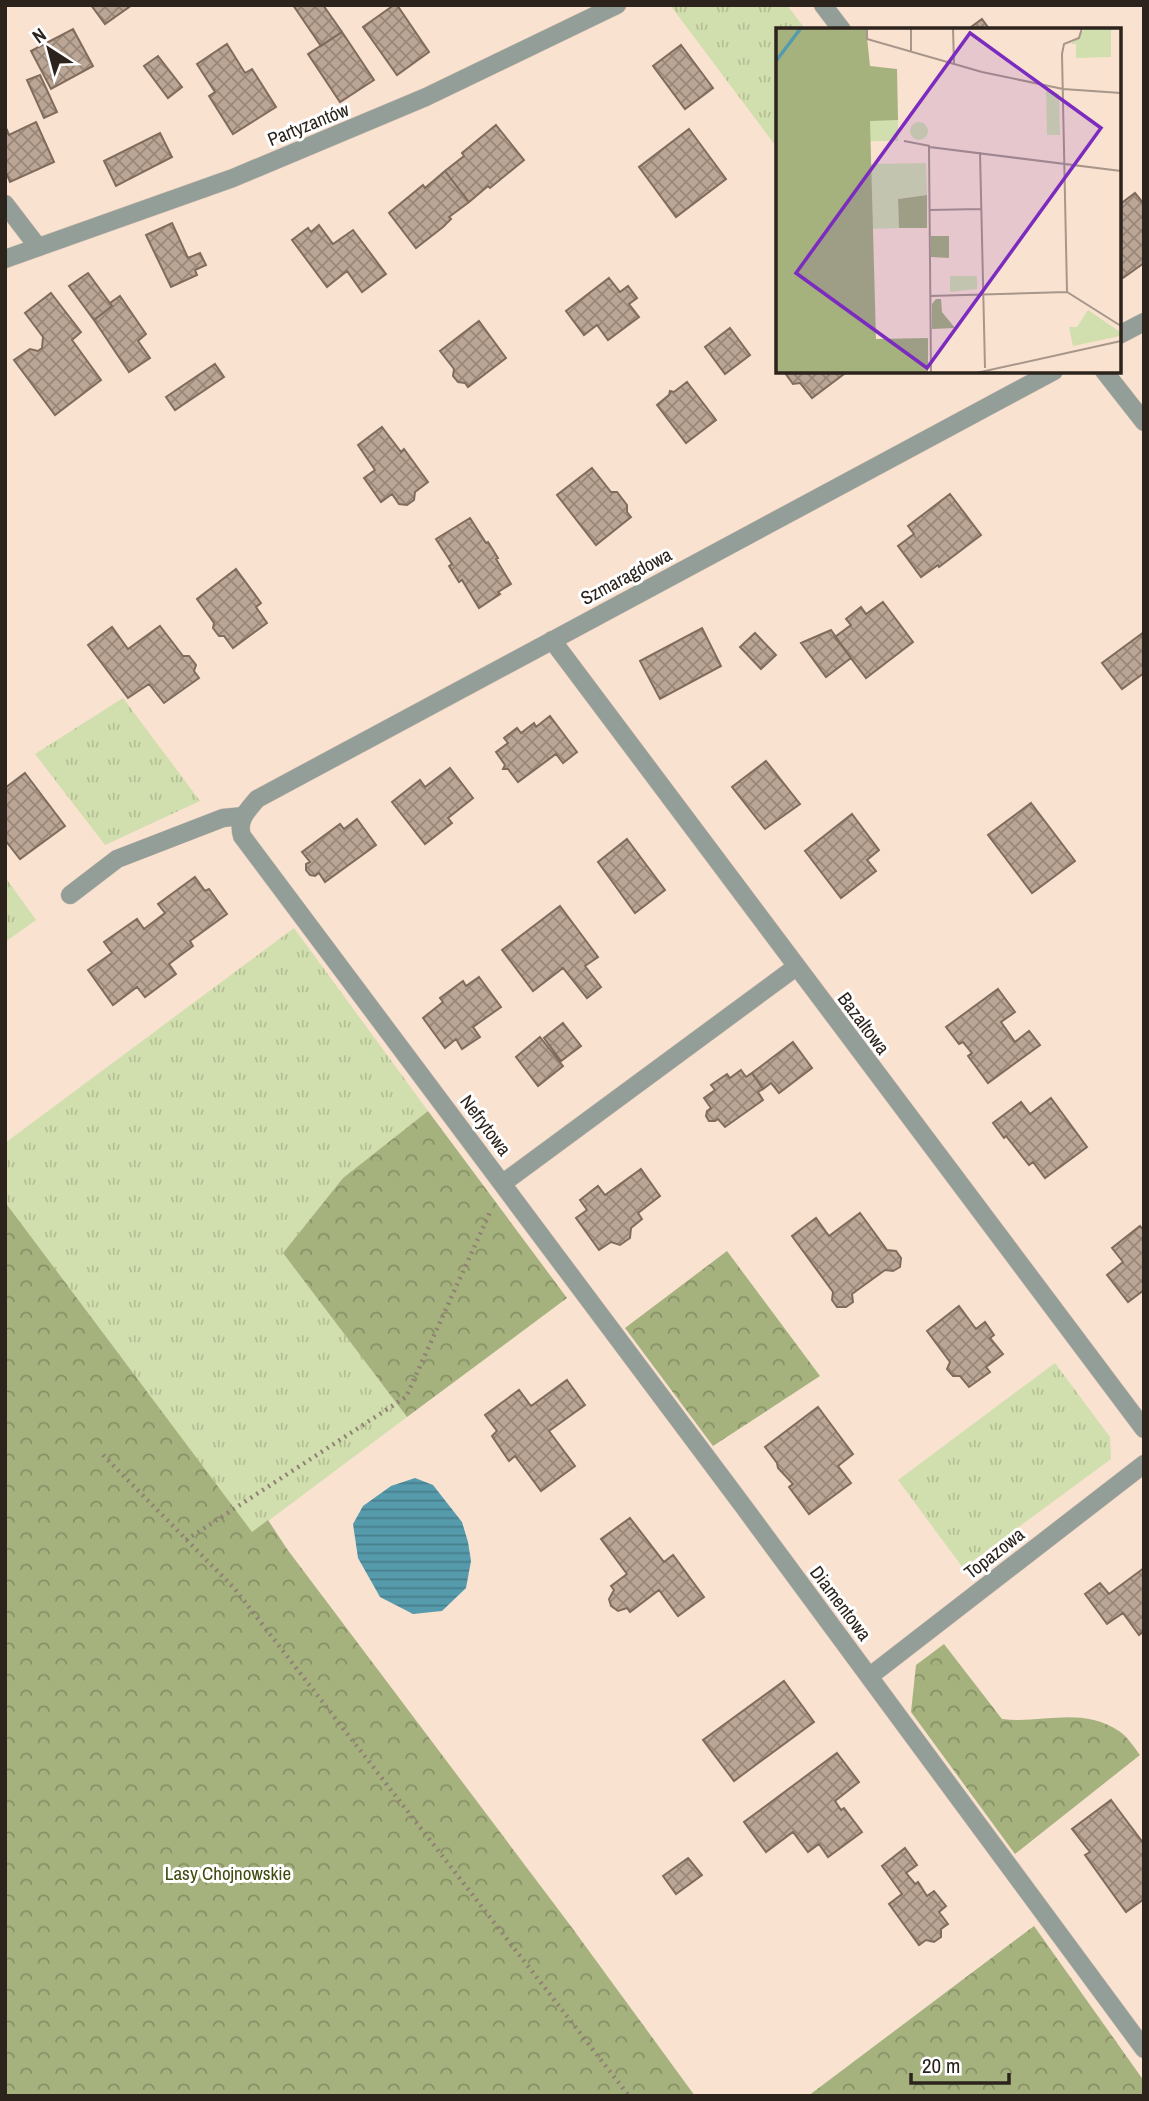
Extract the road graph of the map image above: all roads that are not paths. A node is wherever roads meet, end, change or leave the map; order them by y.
1 (617, 5) edge
2 (823, 5) edge
3 (840, 28) edge
4 (5, 204) edge
5 (38, 247) junction
6 (5, 259) edge
7 (1144, 322) edge
8 (1121, 334) edge
9 (1050, 373) edge
10 (1106, 373) edge
11 (1144, 422) edge
12 (552, 640) junction
13 (243, 816) junction
14 (70, 895) dead end
15 (796, 967) junction
16 (503, 1183) junction
17 (1144, 1429) edge
18 (1144, 1464) edge
19 (870, 1676) junction
20 (1144, 2049) edge

1 - 5 street, Partyzantów
2 - 3 street
4 - 5 street
5 - 6 street, Partyzantów
7 - 8 street
9 - 12 street, Szmaragdowa
10 - 11 street
12 - 13 street, Szmaragdowa
12 - 15 street, Bazaltowa
13 - 14 street
13 - 16 street, Nefrytowa
15 - 16 street, Nefrytowa
15 - 17 street, Bazaltowa
16 - 19 street, Diamentowa
18 - 19 street, Topazowa
19 - 20 street, Diamentowa

